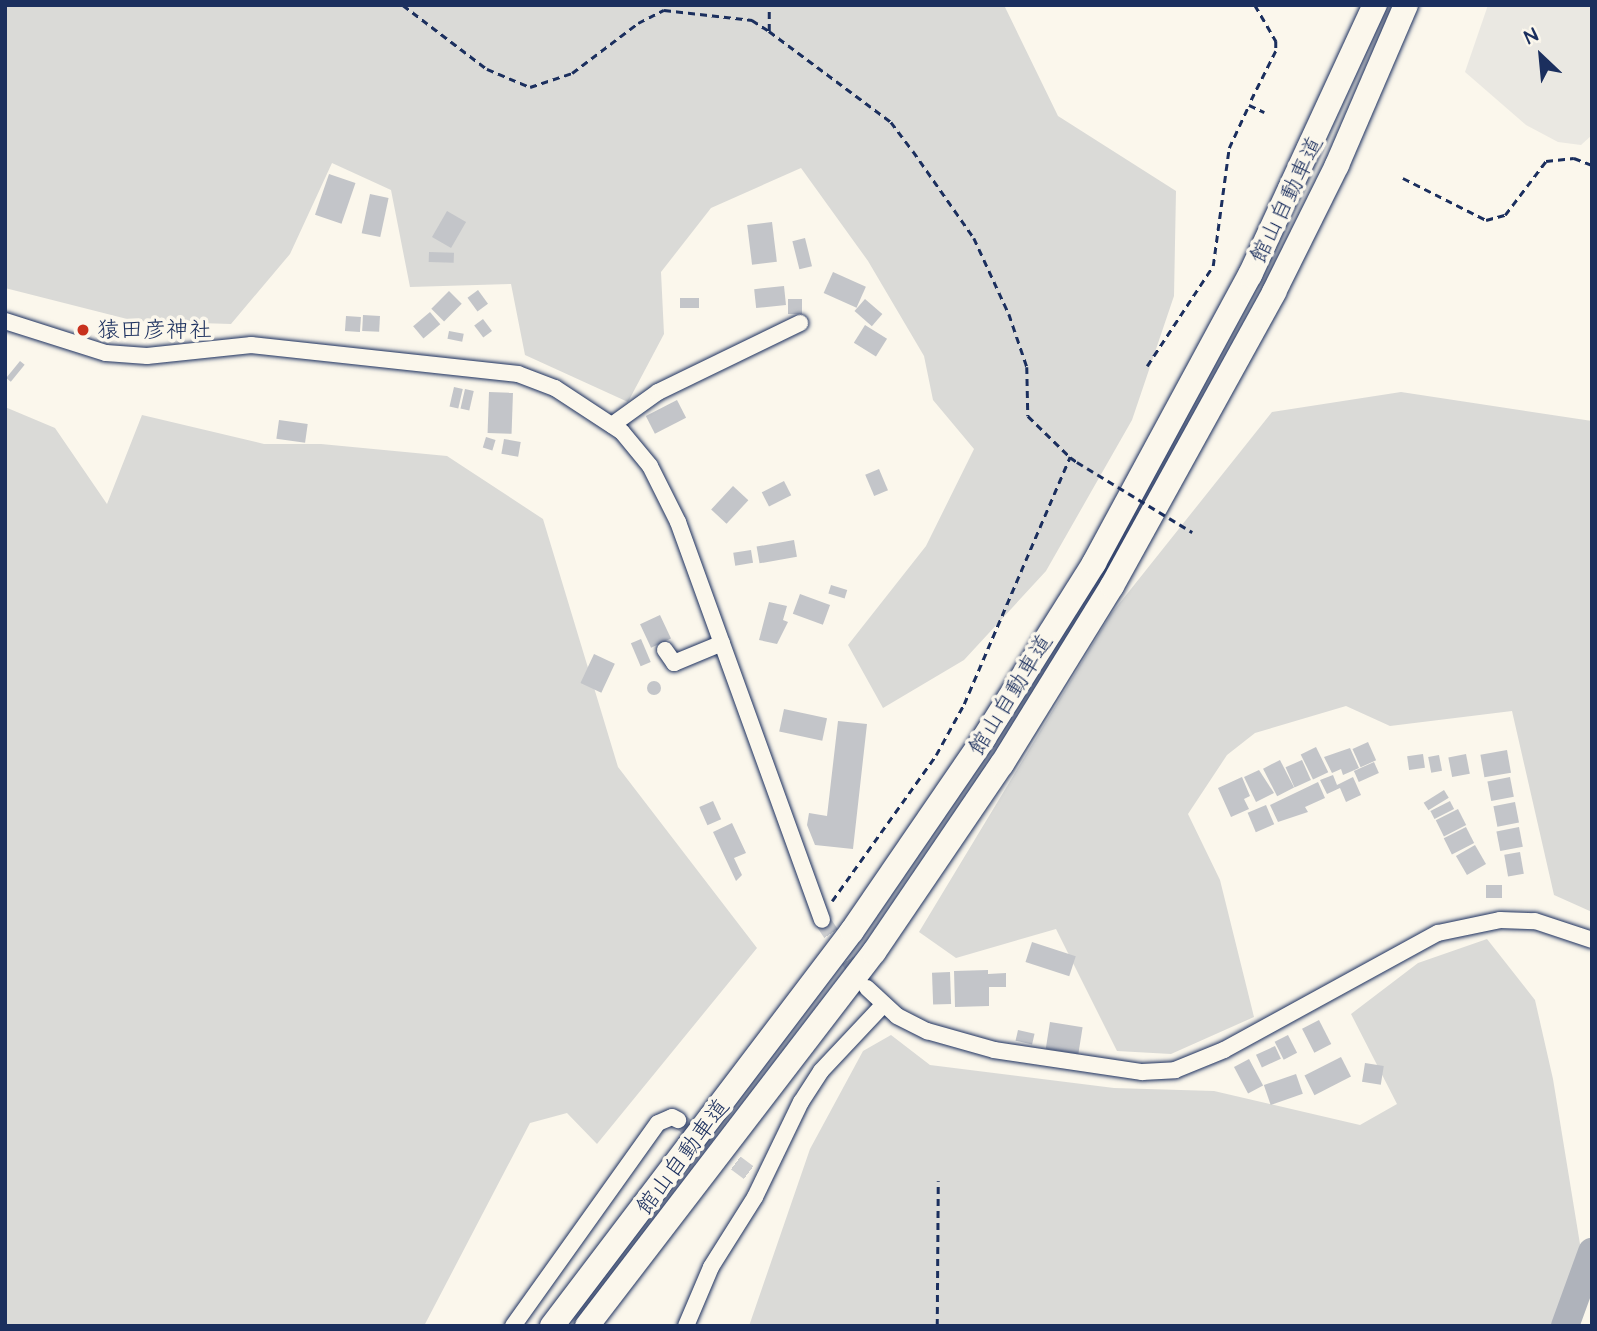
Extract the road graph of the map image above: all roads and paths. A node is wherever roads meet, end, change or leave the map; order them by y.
1 (402, 5) edge
2 (769, 5) edge
3 (1255, 5) edge
4 (1375, 5) edge
5 (1406, 5) edge
6 (769, 31) junction
7 (1249, 105) junction
8 (1264, 113) dead end
9 (1592, 164) edge
10 (1403, 178) dead end
11 (5, 321) edge
12 (800, 323) dead end
13 (1147, 366) dead end
14 (612, 425) junction
15 (1070, 457) junction
16 (1192, 532) dead end
17 (722, 643) junction
18 (665, 650) dead end
19 (820, 916) joint
20 (1592, 940) edge
21 (867, 988) tunnel mouth
22 (883, 1005) junction
23 (678, 1120) dead end
24 (938, 1181) dead end
25 (513, 1326) edge
26 (552, 1326) edge
27 (587, 1326) edge
28 (686, 1326) edge
29 (937, 1326) edge

1 - 6 path
2 - 6 path
3 - 7 path
4 - 26 highway, 館山自動車道
5 - 27 highway, 館山自動車道
6 - 15 path
7 - 8 path
7 - 13 path
9 - 10 path
11 - 14 street
12 - 14 street
14 - 17 street
15 - 16 path, bridge
15 - 19 path
17 - 18 street
17 - 19 street
20 - 22 street
21 - 22 street
22 - 28 street
23 - 25 street
24 - 29 path

